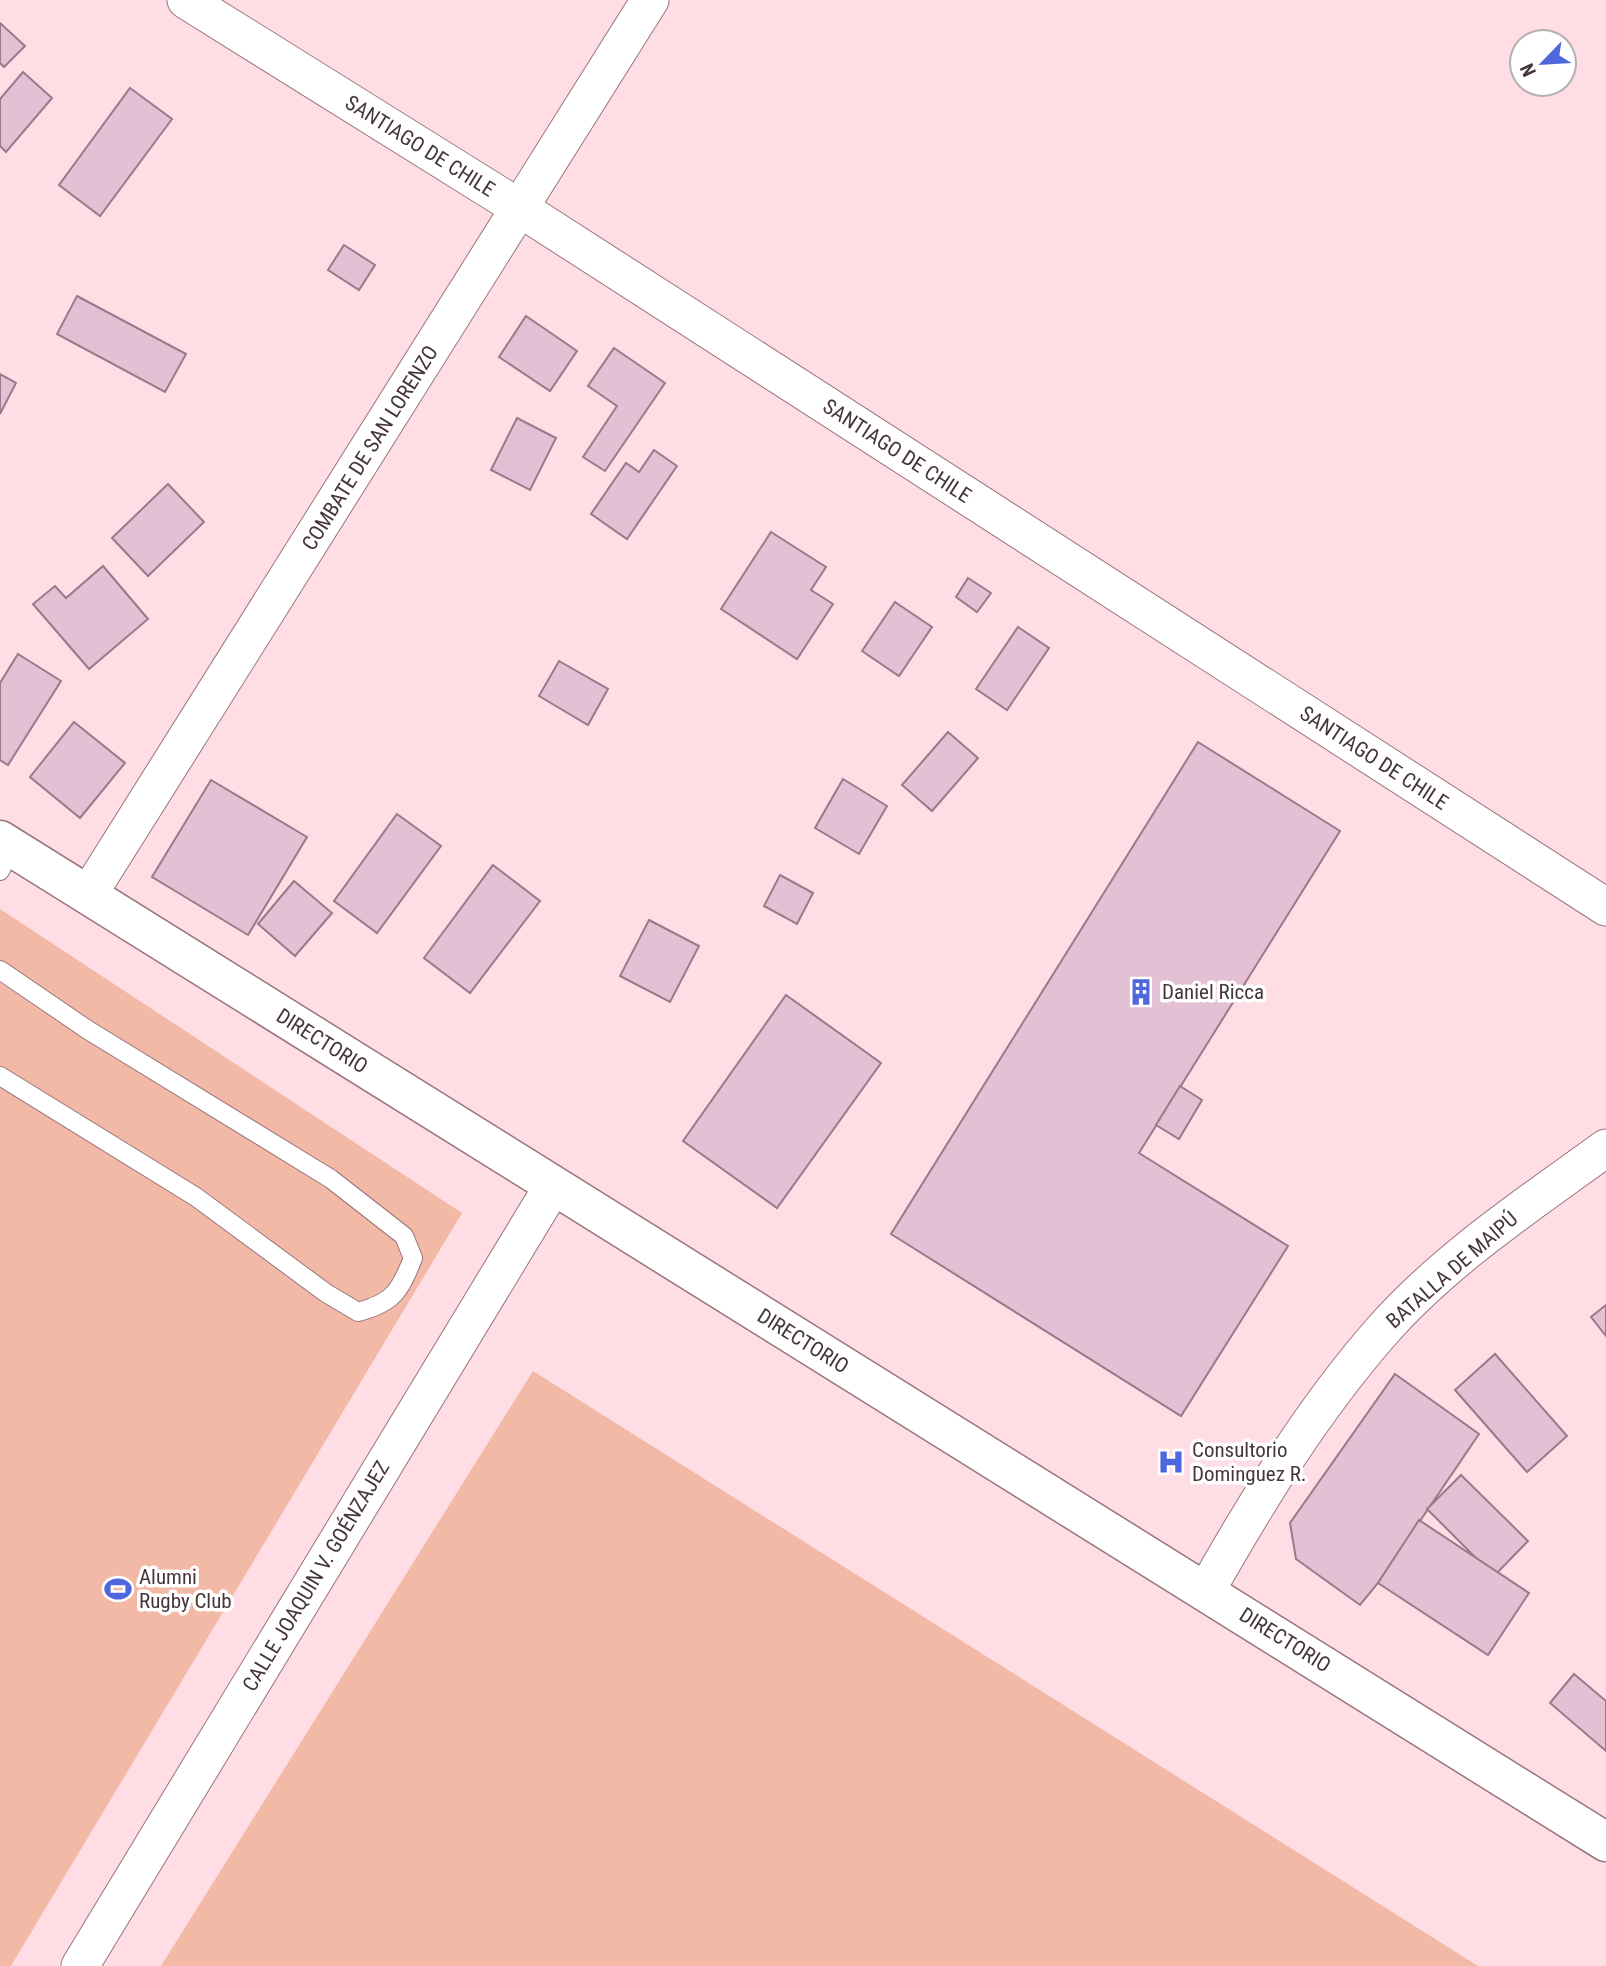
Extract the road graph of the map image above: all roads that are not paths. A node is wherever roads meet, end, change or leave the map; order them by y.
1 (186, 0) edge
2 (650, 0) edge
3 (520, 209) junction
4 (4, 853) edge
5 (88, 895) junction
6 (1606, 907) edge
7 (0, 970) edge
8 (0, 1076) edge
9 (1606, 1148) edge
10 (553, 1186) junction
11 (1206, 1591) junction
12 (1606, 1842) edge
13 (80, 1966) edge

1 - 3 street, SANTIAGO DE CHILE
2 - 3 street, COMBATE DE SAN LORENZO
3 - 5 street, COMBATE DE SAN LORENZO
3 - 6 street, SANTIAGO DE CHILE
4 - 5 main road, DIRECTORIO
5 - 10 main road, DIRECTORIO
7 - 8 lane
9 - 11 street, BATALLA DE MAIPÚ
10 - 11 main road, DIRECTORIO
10 - 13 street, CALLE JOAQUIN V. GOÉNZAJEZ
11 - 12 main road, DIRECTORIO

